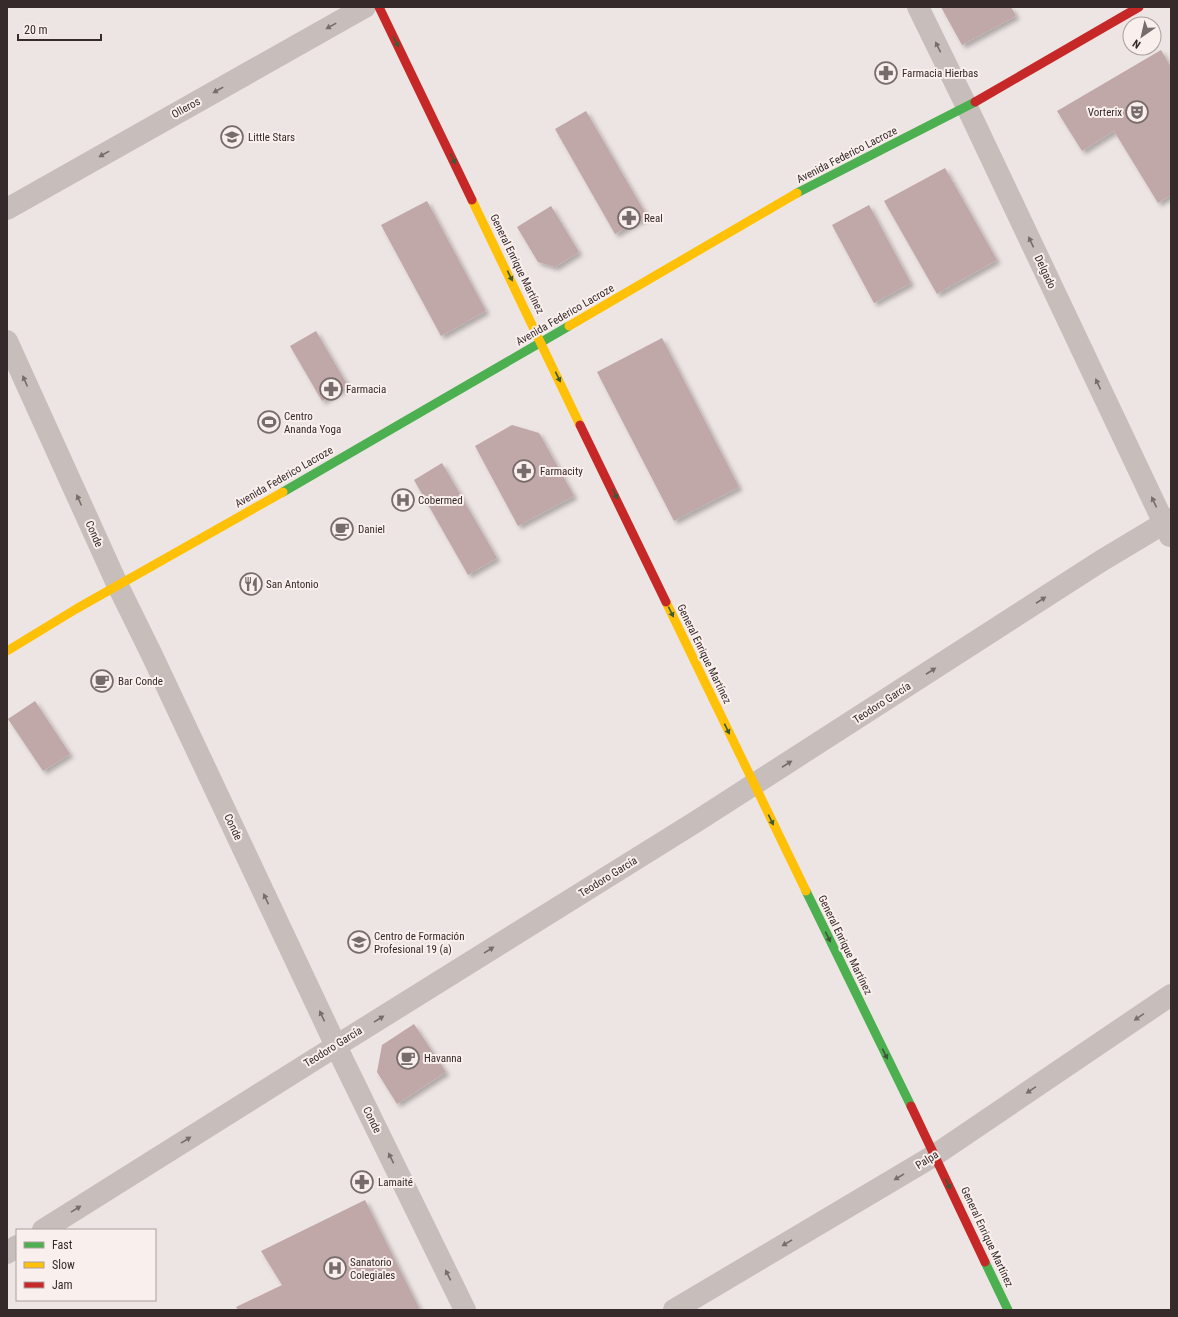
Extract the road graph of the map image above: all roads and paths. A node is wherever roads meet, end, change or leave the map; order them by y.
1 (365, 7) edge
2 (379, 7) edge
3 (918, 7) edge
4 (1139, 7) edge
5 (967, 108) junction
6 (7, 209) edge
7 (7, 341) edge
8 (542, 342) junction
9 (1169, 526) edge
10 (118, 586) junction
11 (7, 651) edge
12 (754, 785) junction
13 (1171, 995) edge
14 (336, 1046) junction
15 (935, 1156) junction
16 (45, 1229) edge
17 (16, 1247) edge
18 (7, 1253) edge
19 (465, 1310) edge
20 (674, 1310) edge
21 (1008, 1310) edge

1 -> 6 street, Olleros
2 -> 8 street, General Enrique Martínez
5 -> 3 street, Delgado
4 - 5 street, Avenida Federico Lacroze
5 - 8 street, Avenida Federico Lacroze
9 -> 5 street, Delgado
10 -> 7 street, Conde
8 - 10 street, Avenida Federico Lacroze
8 -> 12 street, General Enrique Martínez
12 -> 9 street, Teodoro García
10 - 11 street, Avenida Federico Lacroze
14 -> 10 street, Conde
14 -> 12 street, Teodoro García
12 -> 15 street, General Enrique Martínez
13 -> 15 street, Palpa
16 -> 14 street, Teodoro García
19 -> 14 street, Conde
15 -> 20 street, Palpa
15 -> 21 street, General Enrique Martínez
17 - 18 street

